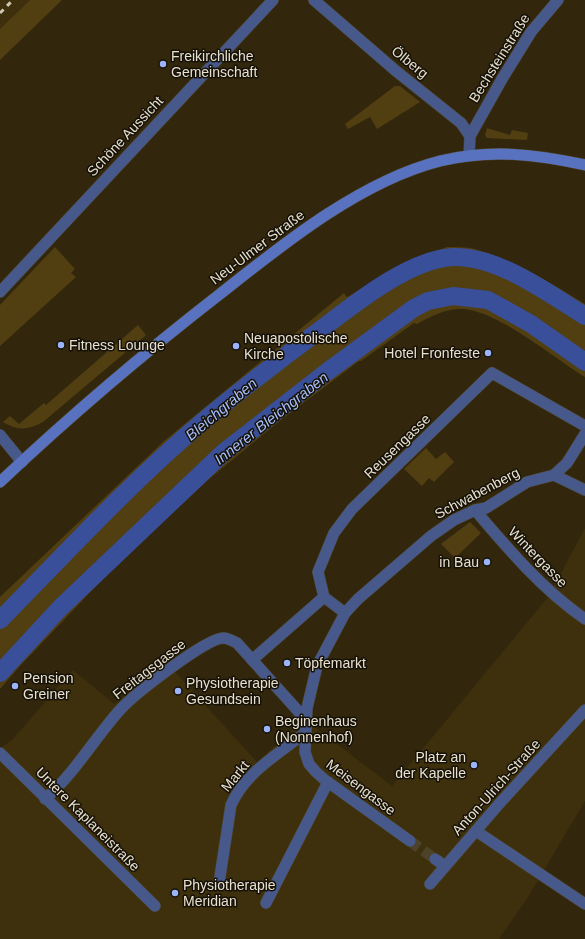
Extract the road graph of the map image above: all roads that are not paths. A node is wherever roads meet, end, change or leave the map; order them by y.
1 (273, 0) edge
2 (314, 0) edge
3 (558, 0) edge
4 (470, 136) junction
5 (469, 156) junction
6 (585, 165) edge
7 (0, 292) edge
8 (585, 426) edge
9 (585, 434) edge
10 (0, 435) edge
11 (22, 462) junction
12 (554, 475) junction
13 (0, 482) edge
14 (585, 490) edge
15 (475, 510) junction
16 (324, 597) junction
17 (345, 613) junction
18 (585, 619) edge
19 (252, 660) junction
20 (585, 710) edge
21 (305, 729) junction
22 (0, 752) edge
23 (328, 782) junction
24 (45, 799) junction
25 (476, 831) junction
26 (410, 841) tunnel mouth
27 (435, 859) tunnel mouth
28 (445, 866) junction
29 (218, 883) dead end
30 (430, 884) dead end
31 (266, 903) dead end
32 (585, 904) edge
33 (155, 906) dead end

1 - 7 street, Schöne Aussicht
2 - 4 street, Ölberg
3 - 4 street, Bechsteinstraße
4 - 5 street
5 - 6 main road, Neu-Ulmer Straße
5 - 11 main road, Neu-Ulmer Straße
8 - 16 street, Reusengasse
9 - 12 street, Schwabenberg
10 - 11 street
11 - 13 main road, Neu-Ulmer Straße
12 - 14 street
12 - 15 street, Schwabenberg
15 - 17 street, Schwabenberg
15 - 18 street, Wintergasse
16 - 17 street
16 - 19 street
17 - 21 street, Schwabenberg
19 - 21 street, Freitagsgasse
19 - 24 street, Freitagsgasse
20 - 25 street, Anton-Ulrich-Straße
21 - 23 street, Meisengasse
21 - 29 street, Markt
22 - 24 street, Untere Kaplaneistraße
23 - 26 street, Meisengasse
23 - 31 street
24 - 33 street, Untere Kaplaneistraße
25 - 28 street, Anton-Ulrich-Straße
25 - 32 street
27 - 28 street
28 - 30 street, Anton-Ulrich-Straße

